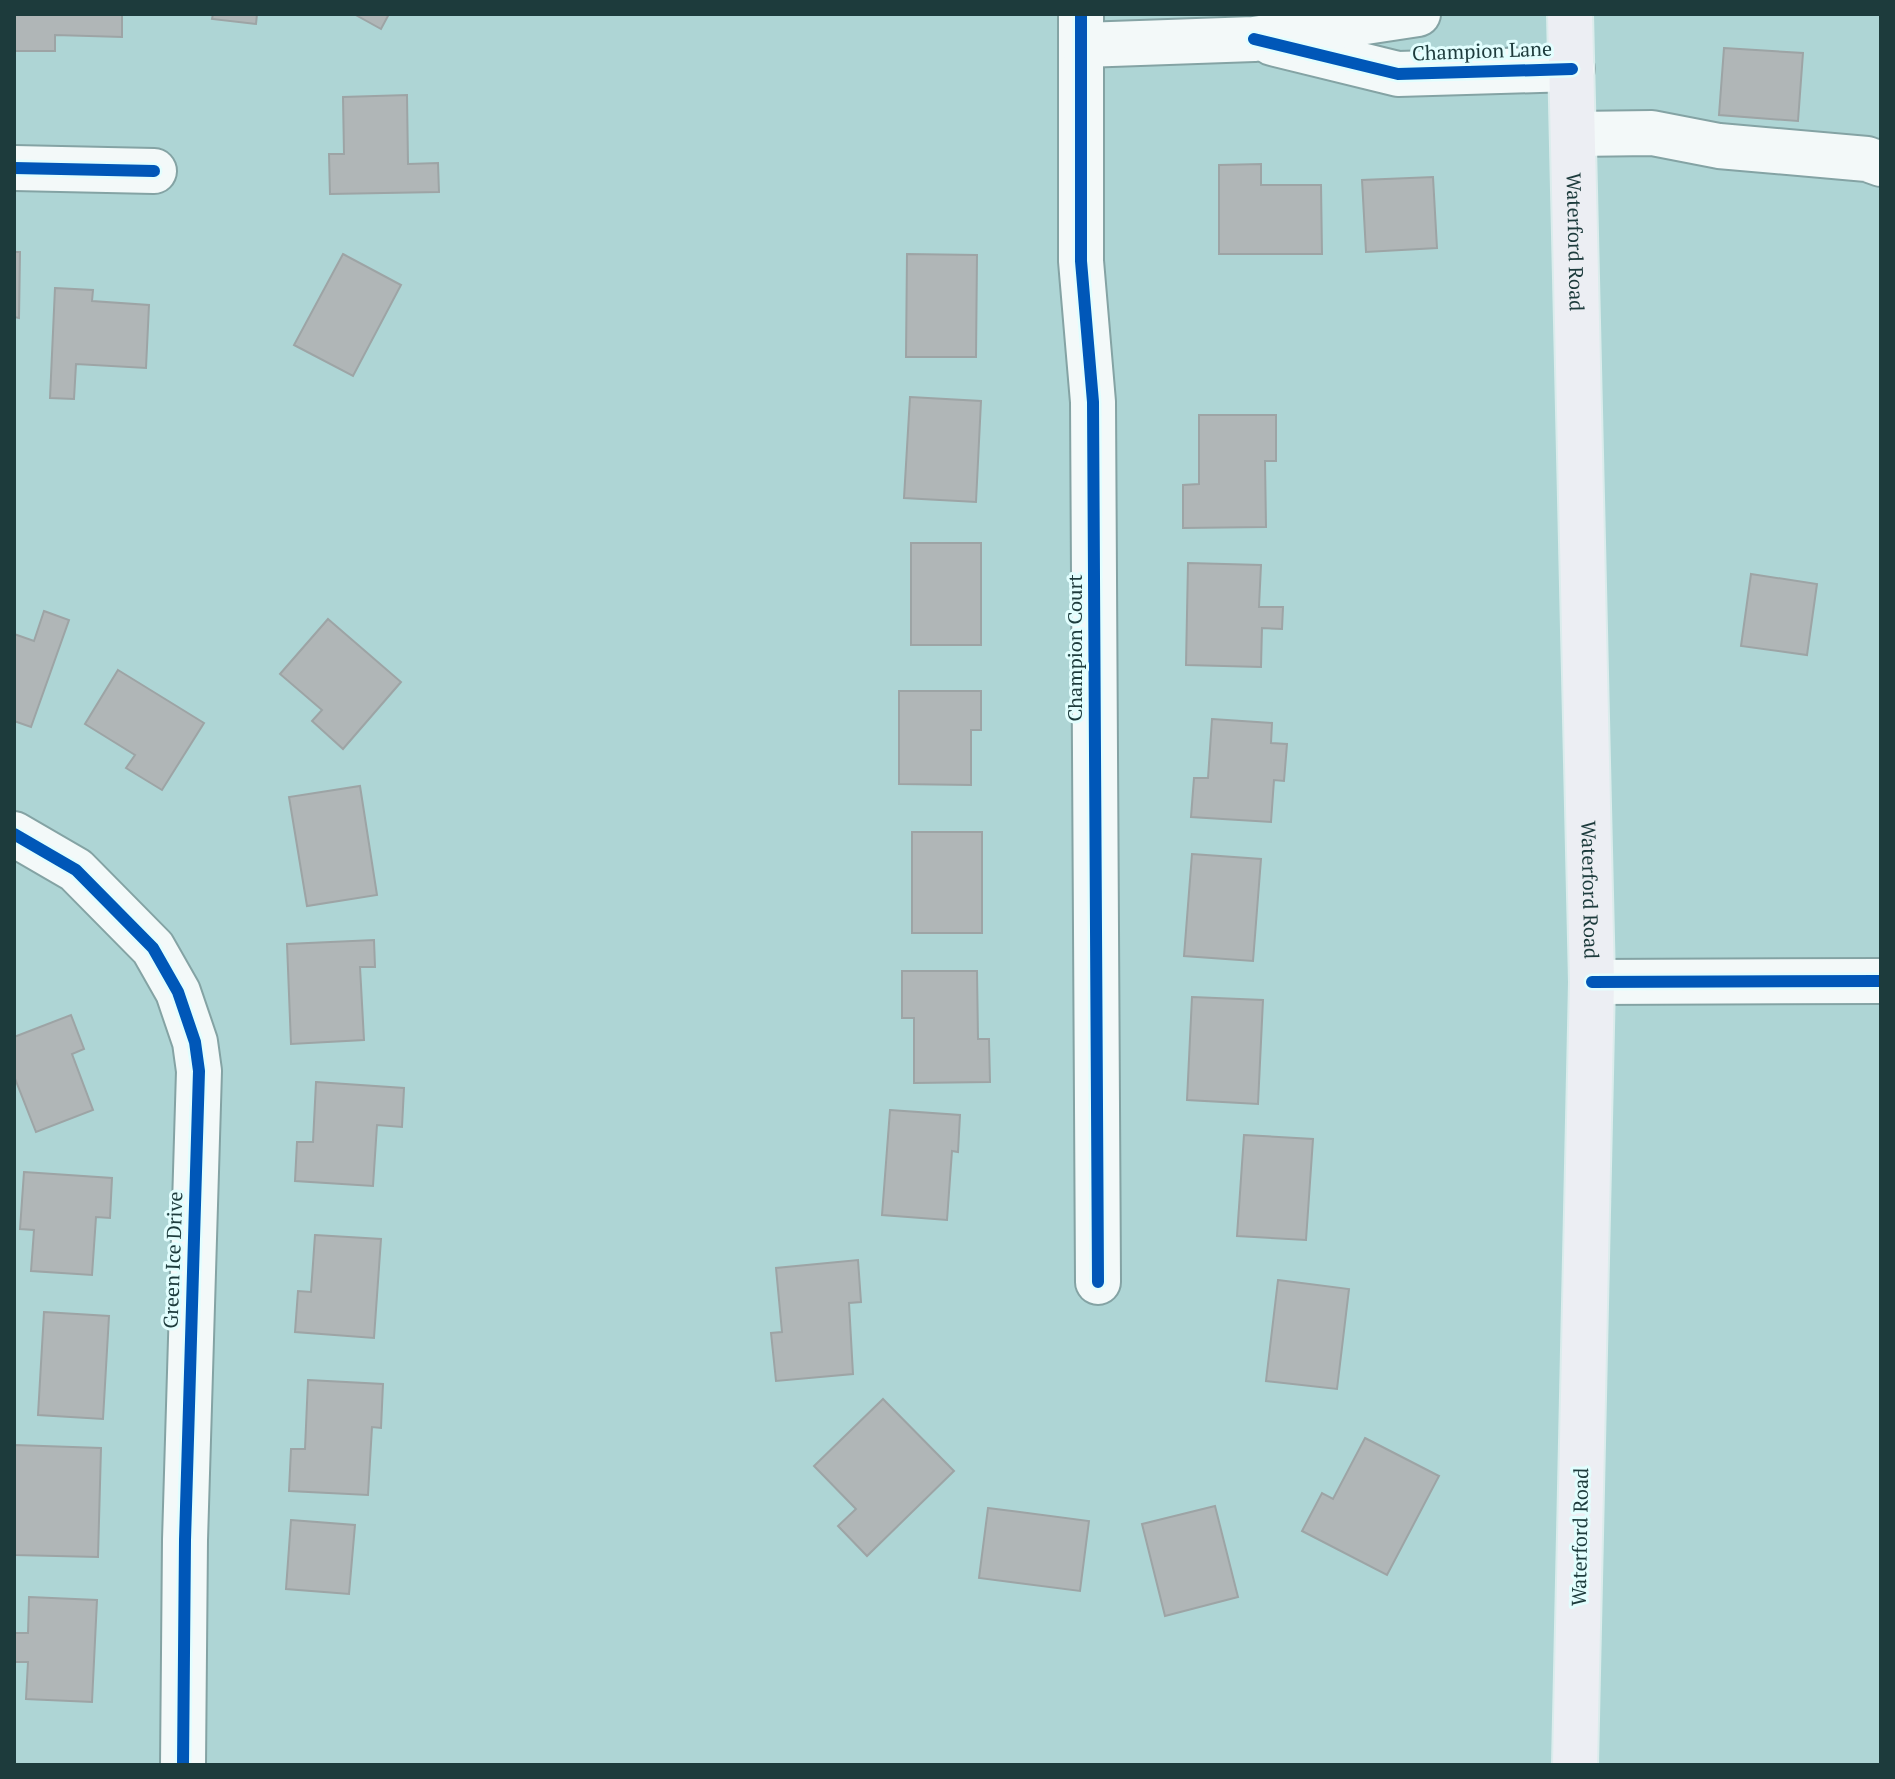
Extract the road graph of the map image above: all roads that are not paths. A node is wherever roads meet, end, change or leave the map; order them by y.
1 (1418, 14) edge
2 (1570, 14) edge
3 (1082, 30) edge
4 (1254, 39) junction
5 (1572, 69) junction
6 (1574, 134) junction
7 (1881, 164) edge
8 (14, 168) edge
9 (154, 171) dead end
10 (14, 834) edge
11 (1881, 981) edge
12 (1592, 982) junction
13 (1098, 1282) dead end
14 (183, 1765) edge
15 (1575, 1765) edge

1 - 4 street, Champion Lane
2 - 5 main road, Waterford Road
3 - 4 street, Champion Lane
3 - 13 street, Champion Court
4 - 5 street, Champion Lane
5 - 6 main road, Waterford Road
6 - 7 street
6 - 12 main road, Waterford Road
8 - 9 street
10 - 14 street, Green Ice Drive
11 - 12 street
12 - 15 main road, Waterford Road

